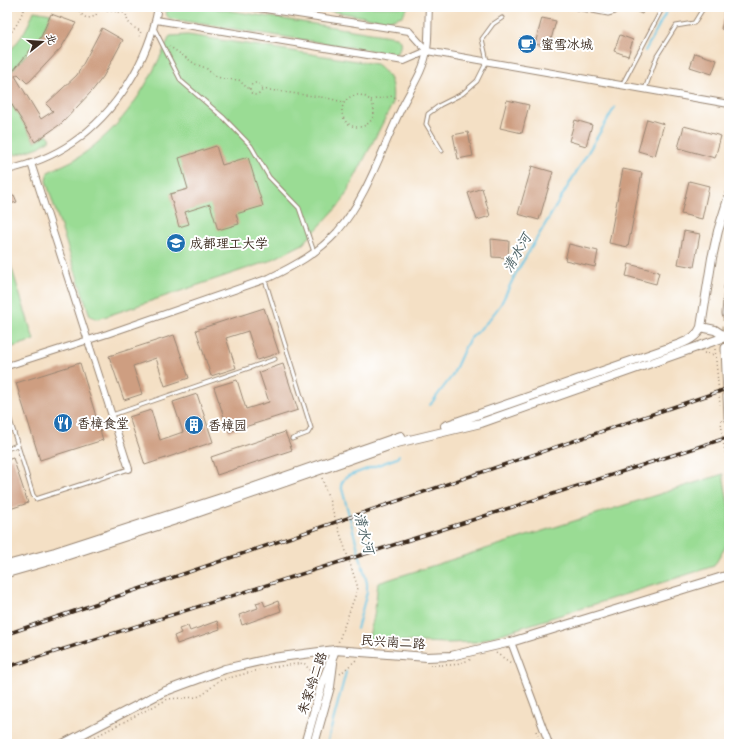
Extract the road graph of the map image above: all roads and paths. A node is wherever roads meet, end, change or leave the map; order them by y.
1 (25, 7) edge
2 (79, 7) edge
3 (127, 7) edge
4 (158, 7) edge
5 (252, 7) edge
6 (429, 7) edge
7 (572, 7) edge
8 (616, 7) edge
9 (663, 7) edge
10 (704, 7) edge
11 (99, 8) edge
12 (126, 13) junction
13 (502, 18) dead end
14 (156, 20) junction
15 (154, 28) junction
16 (7, 38) edge
17 (139, 38) dead end
18 (160, 39) junction
19 (427, 51) junction
20 (487, 61) junction
21 (622, 85) junction
22 (250, 88) junction
23 (262, 89) junction
24 (645, 89) junction
25 (371, 100) junction
26 (344, 102) junction
27 (403, 104) junction
28 (729, 104) edge
29 (442, 151) dead end
30 (31, 163) junction
31 (7, 170) edge
32 (729, 196) edge
33 (314, 253) junction
34 (265, 280) junction
35 (729, 287) edge
36 (727, 314) dead end
37 (701, 327) junction
38 (729, 336) edge
39 (88, 340) junction
40 (726, 348) dead end
41 (275, 360) dead end
42 (7, 366) edge
43 (7, 410) edge
44 (112, 415) junction
45 (729, 418) edge
46 (292, 439) dead end
47 (17, 445) junction
48 (7, 449) edge
49 (129, 469) joint
50 (320, 471) junction
51 (7, 565) edge
52 (7, 573) edge
53 (729, 575) edge
54 (511, 642) junction
55 (335, 650) junction
56 (496, 653) dead end
57 (475, 659) dead end
58 (356, 660) dead end
59 (511, 662) dead end
60 (430, 665) dead end
61 (338, 679) dead end
62 (311, 692) dead end
63 (536, 729) dead end
64 (63, 744) edge
65 (82, 744) edge
66 (306, 744) edge
67 (314, 744) edge
68 (541, 744) edge
69 (549, 744) edge

1 - 16 path
2 - 11 path
3 - 12 path
4 - 14 street
5 - 19 street
6 - 19 street
7 - 8 lane
9 - 21 lane
10 - 24 lane
11 - 12 path
12 - 17 path
13 - 20 lane
14 - 15 street
14 - 19 street
15 - 18 lane
15 - 30 street
18 - 22 path
18 - 33 lane
19 - 20 street
19 - 27 street
20 - 21 street
20 - 29 lane
21 - 24 street
22 - 23 path
22 - 23 path
23 - 26 path
24 - 28 street
25 - 26 path
25 - 26 path
25 - 27 path
27 - 33 street
30 - 31 street
30 - 39 street
32 - 37 street
33 - 34 street
34 - 39 street
34 - 46 lane
35 - 36 main road
37 - 38 street
37 - 51 street
38 - 50 street
39 - 42 street
39 - 44 street
40 - 45 main road
41 - 44 lane
43 - 47 lane
44 - 49 street
47 - 48 lane
47 - 49 lane
50 - 52 street
50 - 55 path
53 - 54 street, 民兴南二路
54 - 55 street, 民兴南二路
54 - 69 street
55 - 64 street, 民兴南二路
55 - 66 street, 朱家岭二路
55 - 67 street, 朱家岭二路
56 - 59 path
57 - 60 path
58 - 61 path
62 - 65 path
63 - 68 path

